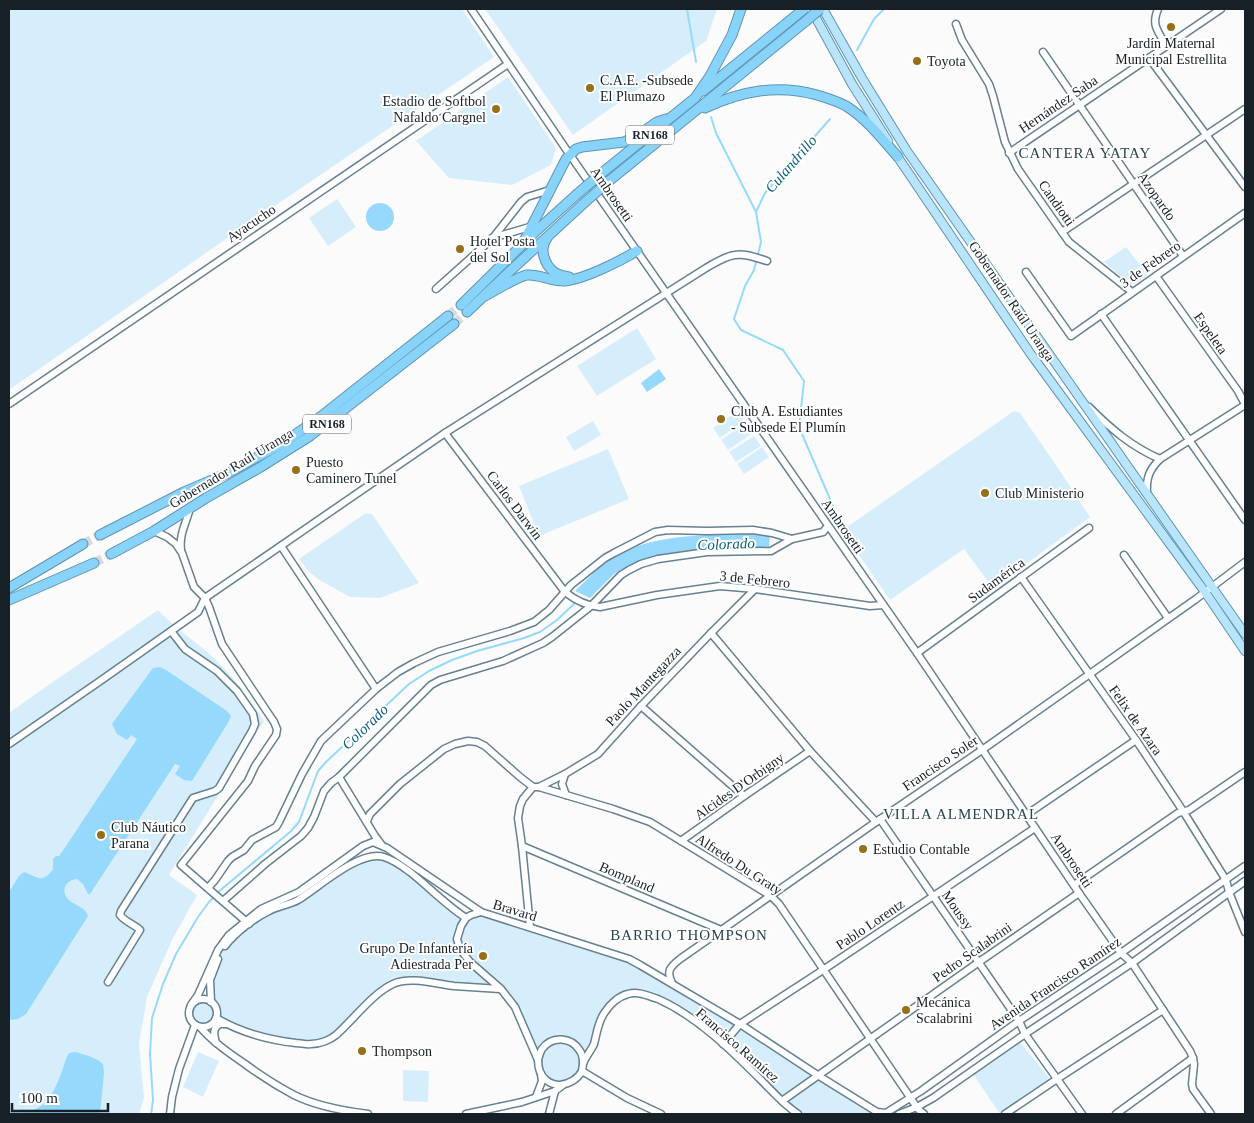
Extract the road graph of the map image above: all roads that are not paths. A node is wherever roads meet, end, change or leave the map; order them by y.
1 (471, 9) edge
2 (741, 9) edge
3 (811, 9) edge
4 (821, 9) edge
5 (1158, 9) edge
6 (1221, 9) edge
7 (802, 10) edge
8 (956, 24) dead end
9 (1166, 46) junction
10 (1043, 52) dead end
11 (1149, 58) junction
12 (508, 64) junction
13 (696, 98) junction
14 (1079, 104) junction
15 (1245, 109) edge
16 (691, 115) junction
17 (671, 118) junction
18 (1207, 134) junction
19 (1009, 153) junction
20 (570, 155) junction
21 (898, 157) junction
22 (1133, 184) junction
23 (1245, 186) edge
24 (550, 190) junction
25 (1245, 213) edge
26 (546, 222) junction
27 (532, 226) junction
28 (556, 228) junction
29 (1062, 232) junction
30 (492, 239) junction
31 (522, 245) junction
32 (637, 251) junction
33 (1183, 256) junction
34 (767, 261) dead end
35 (1026, 272) dead end
36 (1156, 276) junction
37 (580, 277) junction
38 (436, 289) dead end
39 (1132, 292) junction
40 (666, 293) junction
41 (485, 296) junction
42 (1101, 314) junction
43 (448, 316) tunnel mouth
44 (454, 324) tunnel mouth
45 (1245, 386) edge
46 (1238, 391) junction
47 (1078, 395) junction
48 (9, 404) edge
49 (1245, 404) edge
50 (446, 434) junction
51 (1190, 441) junction
52 (1160, 459) junction
53 (1148, 495) junction
54 (190, 508) junction
55 (1245, 520) edge
56 (828, 526) junction
57 (1089, 528) dead end
58 (154, 530) junction
59 (100, 535) tunnel mouth
60 (792, 539) junction
61 (83, 544) tunnel mouth
62 (281, 546) junction
63 (182, 553) junction
64 (111, 554) tunnel mouth
65 (1124, 555) dead end
66 (1245, 562) edge
67 (94, 563) tunnel mouth
68 (1021, 577) junction
69 (1213, 586) junction
70 (9, 588) edge
71 (755, 589) junction
72 (1205, 592) junction
73 (567, 594) junction
74 (205, 598) junction
75 (9, 600) edge
76 (588, 605) junction
77 (883, 605) junction
78 (1168, 618) junction
79 (171, 631) junction
80 (710, 633) junction
81 (1245, 634) edge
82 (1245, 651) edge
83 (917, 653) junction
84 (1090, 674) junction
85 (376, 688) junction
86 (641, 706) junction
87 (1136, 740) junction
88 (9, 744) edge
89 (982, 750) junction
90 (810, 751) junction
91 (1245, 772) edge
92 (566, 774) junction
93 (339, 778) junction
94 (536, 787) junction
95 (566, 795) junction
96 (744, 796) junction
97 (1184, 811) junction
98 (1026, 815) junction
99 (878, 820) junction
100 (366, 821) junction
101 (1035, 828) junction
102 (681, 841) junction
103 (382, 845) junction
104 (522, 846) junction
105 (1245, 866) edge
106 (1226, 880) junction
107 (1245, 881) edge
108 (1074, 885) junction
109 (208, 888) junction
110 (1229, 892) junction
111 (1079, 893) junction
112 (771, 896) junction
113 (933, 896) junction
114 (223, 901) junction
115 (481, 912) junction
116 (466, 918) junction
117 (248, 922) junction
118 (530, 927) junction
119 (721, 930) junction
120 (1245, 932) edge
121 (1121, 954) junction
122 (978, 962) junction
123 (1132, 963) junction
124 (823, 970) junction
125 (108, 982) dead end
126 (672, 983) junction
127 (501, 989) junction
128 (211, 1002) junction
129 (191, 1005) junction
130 (1163, 1010) junction
131 (216, 1018) junction
132 (1019, 1021) junction
133 (226, 1024) junction
134 (740, 1024) junction
135 (197, 1026) junction
136 (1025, 1034) junction
137 (871, 1039) junction
138 (216, 1044) junction
139 (723, 1044) junction
140 (1194, 1058) junction
141 (538, 1060) junction
142 (583, 1063) junction
143 (582, 1071) junction
144 (541, 1074) junction
145 (819, 1076) junction
146 (1057, 1079) junction
147 (564, 1085) junction
148 (555, 1091) junction
149 (536, 1097) junction
150 (911, 1098) junction
151 (782, 1102) junction
152 (917, 1107) junction
153 (877, 1112) joint
154 (170, 1114) edge
155 (368, 1114) edge
156 (466, 1114) edge
157 (549, 1114) edge
158 (661, 1114) edge
159 (798, 1114) edge
160 (899, 1114) edge
161 (924, 1114) edge
162 (1005, 1114) edge
163 (1082, 1114) edge
164 (1116, 1114) edge
165 (1211, 1114) edge

1 - 12 street, Ambrosetti
2 - 13 highway, Gobernador Raúl Uranga / RN168
3 - 21 main road, Gobernador Raúl Uranga
4 - 16 highway, Gobernador Raúl Uranga / RN168, bridge
4 - 47 main road, Gobernador Raúl Uranga
5 - 9 street
6 - 9 street, Hernández Saba
7 - 13 highway
8 - 19 street, Candiotti
9 - 11 street, Hernández Saba
10 - 14 street, Azopardo
11 - 14 street, Hernández Saba
11 - 18 street
12 - 20 street, Ambrosetti
12 - 48 street, Ayacucho
13 - 17 highway, Gobernador Raúl Uranga / RN168
14 - 19 street, Hernández Saba
14 - 22 street, Azopardo
15 - 18 street
16 - 21 highway
16 - 28 highway, Gobernador Raúl Uranga / RN168, bridge
17 - 20 highway
17 - 26 highway, Gobernador Raúl Uranga / RN168, bridge
18 - 22 street
18 - 23 street
19 - 29 street, Candiotti
20 - 24 highway
20 - 32 street, Ambrosetti
21 - 72 main road, Gobernador Raúl Uranga
22 - 29 street
22 - 33 street, Azopardo
24 - 27 highway
24 - 30 street
25 - 33 street, 3 de Febrero
26 - 27 street
26 - 31 highway, Gobernador Raúl Uranga / RN168
27 - 30 street
27 - 31 highway
28 - 37 highway
28 - 41 highway, Gobernador Raúl Uranga / RN168
29 - 39 street, Candiotti
30 - 38 street
31 - 41 highway, Gobernador Raúl Uranga / RN168
32 - 37 highway
32 - 40 street, Ambrosetti
33 - 36 street, 3 de Febrero
34 - 40 street
35 - 42 street, 3 de Febrero
36 - 39 street, 3 de Febrero
36 - 46 street, Espeleta
37 - 41 highway
39 - 42 street, 3 de Febrero
40 - 50 street
40 - 56 street, Ambrosetti
42 - 51 street
43 - 59 highway, Gobernador Raúl Uranga / RN168
44 - 54 highway, Gobernador Raúl Uranga / RN168
45 - 46 street
46 - 49 street, Espeleta
47 - 52 street
47 - 53 main road, Gobernador Raúl Uranga
49 - 51 street
50 - 62 street
50 - 73 street, Carlos Darwin
51 - 52 street
51 - 55 street
52 - 53 street
53 - 69 main road, Gobernador Raúl Uranga
54 - 58 highway, Gobernador Raúl Uranga / RN168
54 - 63 street
56 - 60 street
56 - 77 street, Ambrosetti
57 - 68 street, Sudamérica
58 - 63 street
58 - 64 highway, Gobernador Raúl Uranga / RN168
60 - 73 street
60 - 76 street
61 - 70 highway
62 - 74 street
62 - 85 street
63 - 74 street
65 - 78 street
66 - 69 street, Francisco Soler
67 - 75 highway
68 - 83 street, Sudamérica
68 - 84 street, Felix de Azara
69 - 72 street, Francisco Soler
69 - 81 main road, Gobernador Raúl Uranga
71 - 76 street, 3 de Febrero
71 - 77 street, 3 de Febrero
71 - 80 street, Paolo Mantegazza
72 - 78 street, Francisco Soler
72 - 82 main road, Gobernador Raúl Uranga
73 - 76 street
73 - 85 street
74 - 79 street
74 - 109 street
76 - 93 street
77 - 83 street, Ambrosetti
78 - 84 street, Francisco Soler
79 - 88 street
79 - 125 street
80 - 86 street, Paolo Mantegazza
80 - 90 street, Moussy
83 - 89 street, Ambrosetti
84 - 87 street, Felix de Azara
84 - 89 street, Francisco Soler
85 - 109 street
86 - 92 street, Paolo Mantegazza
86 - 96 street
87 - 97 street, Felix de Azara
87 - 98 street
89 - 98 street, Ambrosetti
89 - 99 street, Francisco Soler
90 - 96 street, Alcides D'Orbigny
90 - 99 street, Moussy
91 - 97 street
92 - 94 street, Paolo Mantegazza
92 - 95 street
93 - 100 street
93 - 114 street
94 - 95 street, Alfredo Du Graty
94 - 100 street
94 - 104 street
95 - 102 street, Alfredo Du Graty
96 - 102 street, Alcides D'Orbigny
97 - 106 street, Felix de Azara
97 - 108 street
98 - 101 street, Ambrosetti
99 - 112 street, Francisco Soler
99 - 113 street, Moussy
100 - 103 street
101 - 108 street, Ambrosetti
101 - 113 street, Pablo Lorentz
102 - 112 street, Alfredo Du Graty
103 - 115 street, Bravard
103 - 117 street
104 - 118 street
104 - 119 street, Bompland
105 - 106 street, Avenida Francisco Ramírez
106 - 110 street, Felix de Azara
106 - 121 street, Avenida Francisco Ramírez
107 - 110 street, Avenida Francisco Ramírez
108 - 111 street, Ambrosetti
109 - 114 street
110 - 120 street, Felix de Azara
110 - 123 street, Avenida Francisco Ramírez
111 - 121 street, Ambrosetti
111 - 122 street, Pedro Scalabrini
112 - 119 street, Francisco Soler
112 - 124 street, Alfredo Du Graty
113 - 122 street, Moussy
113 - 124 street, Pablo Lorentz
114 - 117 street
115 - 116 street
115 - 118 street, Bravard
116 - 117 street
116 - 127 street
117 - 128 street
117 - 129 street
118 - 126 street, Bravard
119 - 126 street, Francisco Soler
121 - 123 street, Ambrosetti
121 - 132 street, Avenida Francisco Ramírez
122 - 132 street, Moussy
122 - 137 street, Pedro Scalabrini
123 - 130 street, Ambrosetti
123 - 136 street, Avenida Francisco Ramírez
124 - 134 street, Pablo Lorentz
124 - 137 street, Alfredo Du Graty
126 - 134 street, Bravard
127 - 133 street
127 - 141 street
128 - 129 street
128 - 131 street
129 - 135 street
130 - 140 street, Ambrosetti
130 - 146 street
131 - 133 street
131 - 135 street
132 - 136 street, Moussy
132 - 150 street, Avenida Francisco Ramírez
133 - 138 street
134 - 139 street, Pablo Lorentz
134 - 145 street, Bravard
135 - 138 street
135 - 154 street
136 - 146 street, Moussy
136 - 152 street, Avenida Francisco Ramírez
137 - 145 street, Pedro Scalabrini
137 - 150 street, Alfredo Du Graty
138 - 155 street
139 - 142 street, Francisco Ramírez
139 - 151 street, Francisco Ramírez
140 - 164 street
140 - 165 street
141 - 142 street
141 - 144 street
142 - 143 street
143 - 147 street
143 - 158 street
144 - 147 street
144 - 149 street
145 - 151 street, Pedro Scalabrini
145 - 153 street, Bravard
146 - 162 street
146 - 163 street, Moussy
147 - 148 street
148 - 149 street
148 - 157 street
149 - 156 street
150 - 152 street, Alfredo Du Graty
150 - 153 street, Avenida Francisco Ramírez
151 - 159 street, Francisco Ramírez
152 - 160 street, Avenida Francisco Ramírez
152 - 161 street, Alfredo Du Graty

